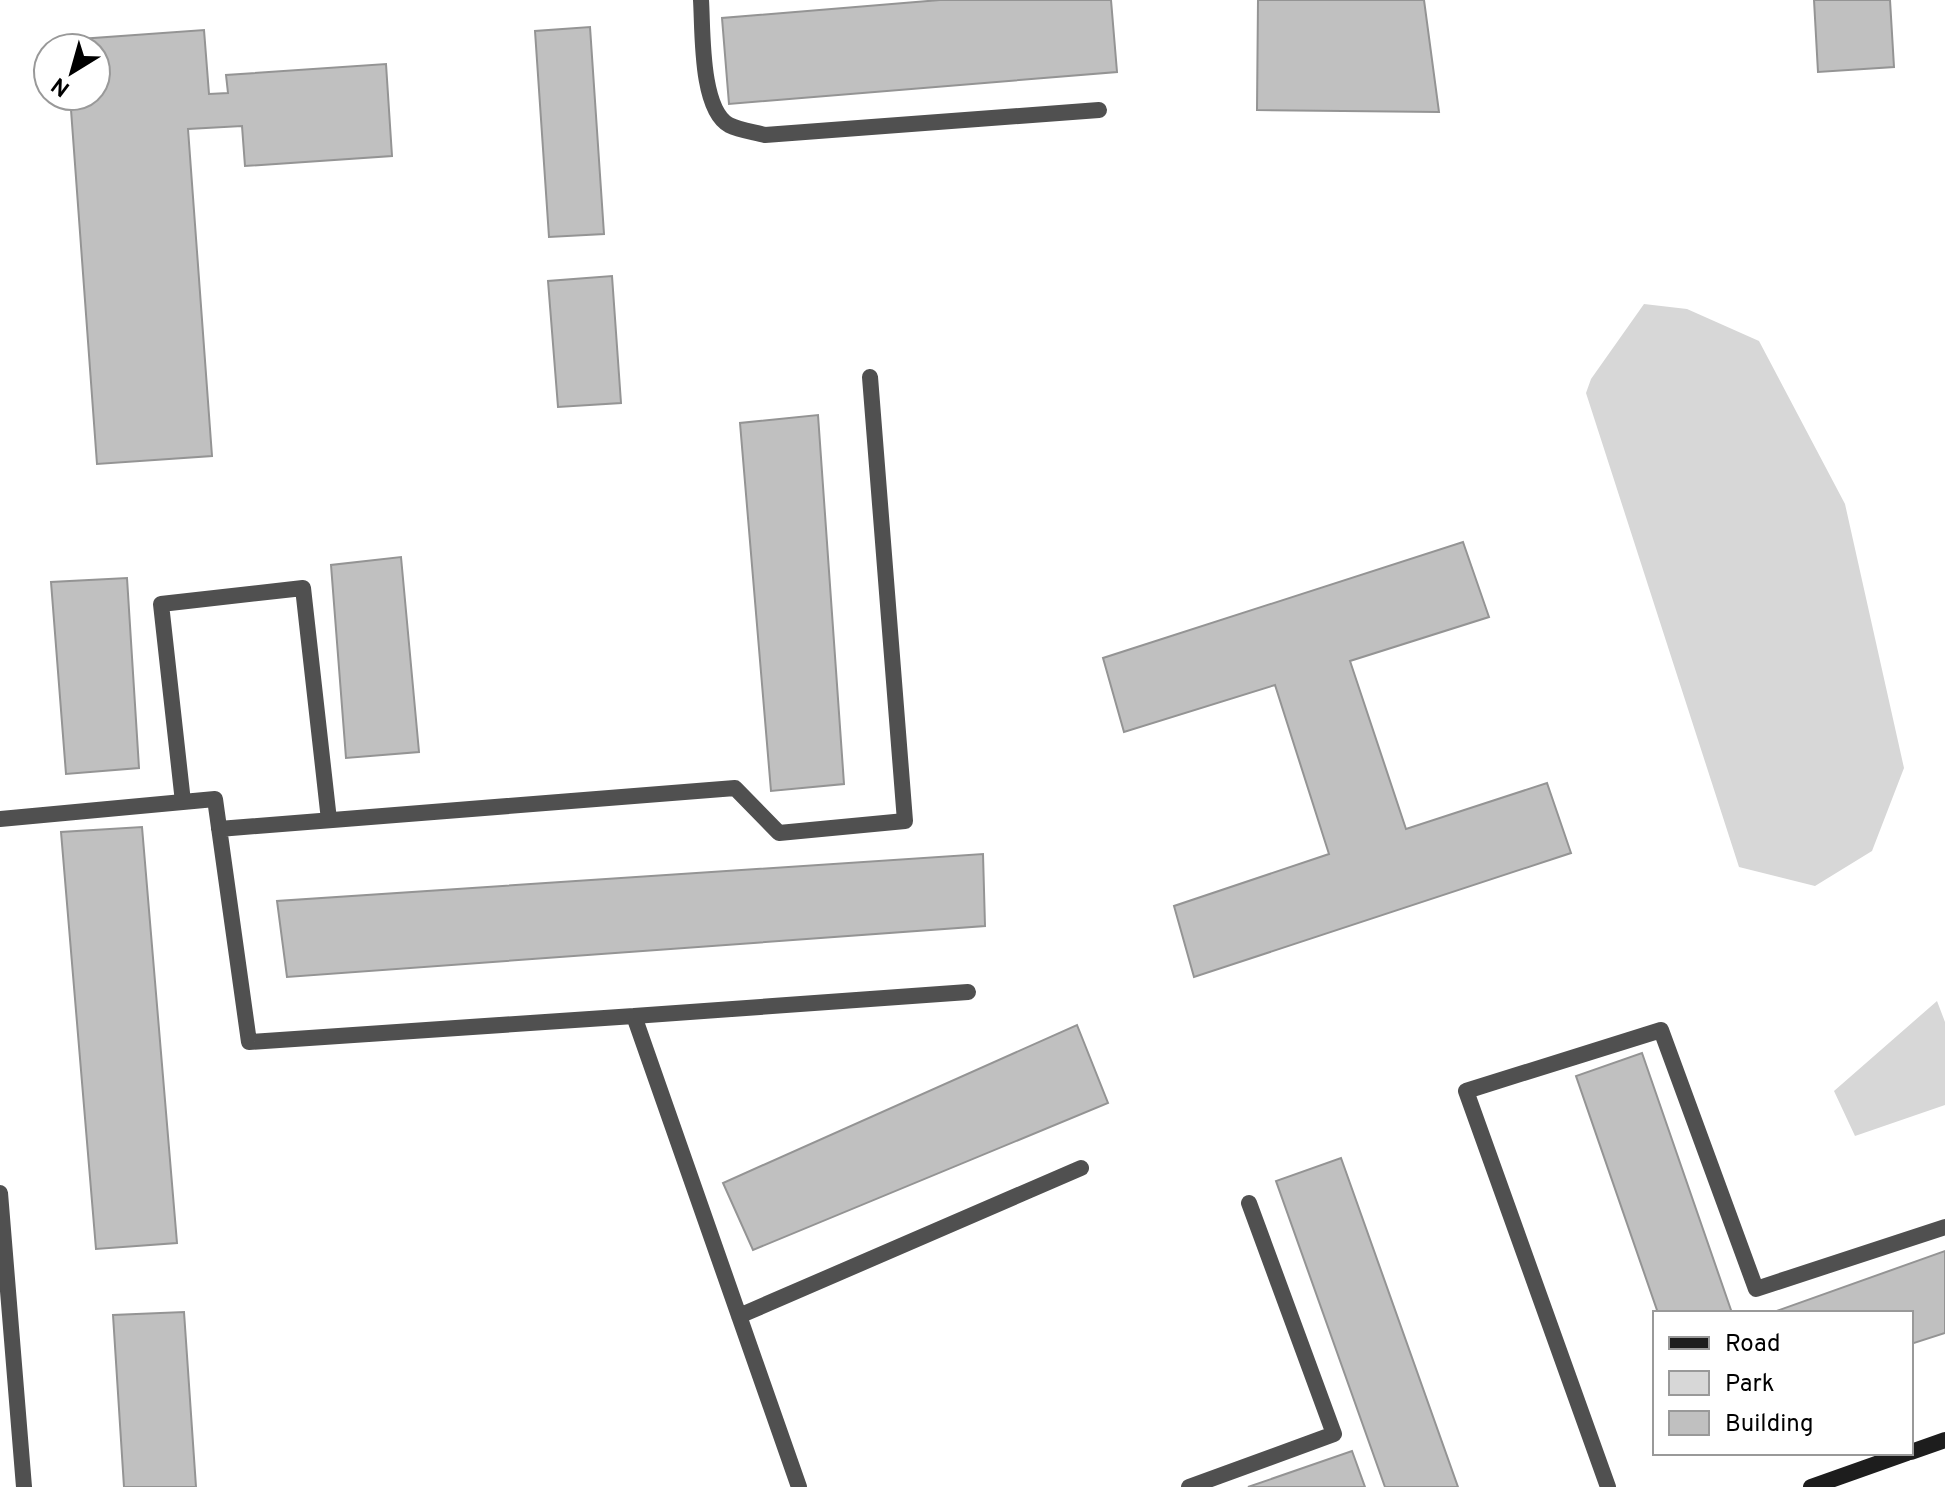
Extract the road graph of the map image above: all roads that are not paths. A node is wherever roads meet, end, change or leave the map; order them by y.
1 (701, 0) edge
2 (1099, 110) dead end
3 (870, 377) dead end
4 (183, 802) junction
5 (0, 819) edge
6 (329, 820) junction
7 (219, 829) junction
8 (968, 992) dead end
9 (634, 1016) junction
10 (1081, 1168) dead end
11 (0, 1193) edge
12 (1249, 1203) dead end
13 (1945, 1227) edge
14 (739, 1316) junction
15 (1945, 1440) edge
16 (1913, 1451) edge
17 (1901, 1455) edge
18 (24, 1487) edge
19 (799, 1487) edge
20 (1189, 1487) edge
21 (1608, 1487) edge
22 (1811, 1487) edge

1 - 2 street
3 - 6 street
4 - 5 street
4 - 6 street
4 - 7 street
6 - 7 street
7 - 9 street
8 - 9 street
9 - 14 street
10 - 14 street
11 - 18 street
12 - 20 street
13 - 21 street
14 - 19 street
15 - 16 main road
17 - 22 main road

